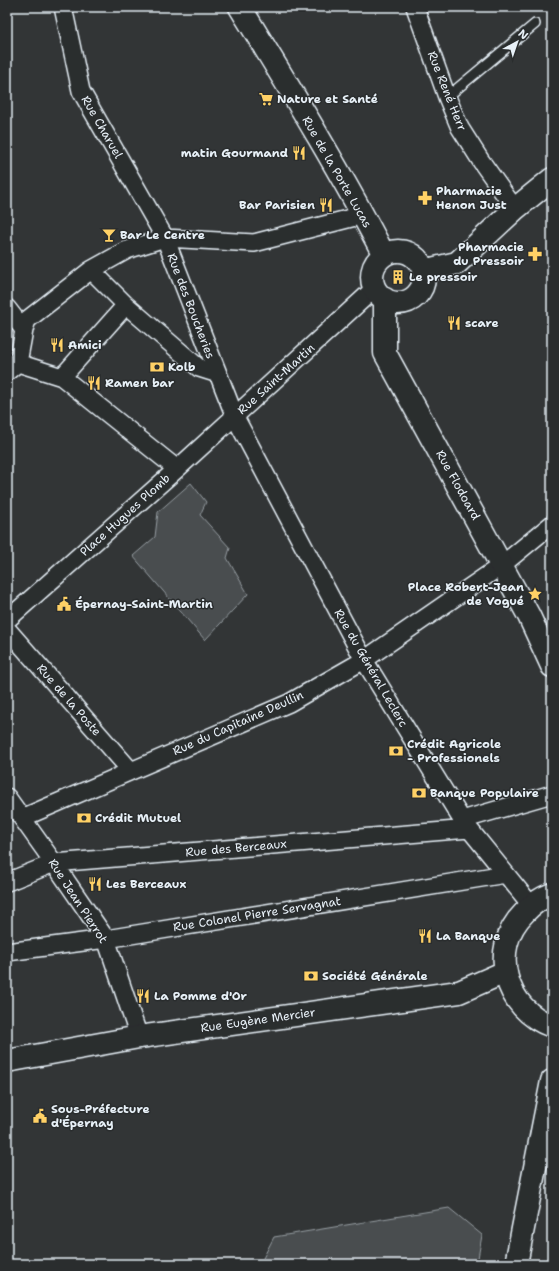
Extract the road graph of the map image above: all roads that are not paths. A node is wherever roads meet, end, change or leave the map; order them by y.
1 (63, 7) edge
2 (240, 7) edge
3 (415, 7) edge
4 (535, 24) dead end
5 (447, 97) junction
6 (552, 179) edge
7 (515, 209) junction
8 (363, 215) junction
9 (165, 238) junction
10 (384, 255) junction
11 (91, 270) junction
12 (423, 271) junction
13 (380, 294) junction
14 (126, 305) junction
15 (7, 308) edge
16 (24, 330) junction
17 (12, 367) edge
18 (218, 374) junction
19 (62, 378) junction
20 (235, 416) junction
21 (177, 469) junction
22 (552, 524) edge
23 (502, 565) junction
24 (7, 620) edge
25 (7, 628) edge
26 (364, 660) junction
27 (552, 666) edge
28 (131, 771) junction
29 (552, 794) edge
30 (7, 797) edge
31 (22, 818) junction
32 (466, 824) junction
33 (54, 863) junction
34 (506, 874) junction
35 (7, 882) edge
36 (552, 894) edge
37 (532, 905) junction
38 (106, 939) junction
39 (7, 952) edge
40 (505, 972) junction
41 (552, 1026) edge
42 (139, 1037) junction
43 (7, 1060) edge
44 (552, 1081) edge
45 (516, 1264) edge

1 - 9 street, Rue Charuel
2 - 8 main road, Rue de la Porte Lucas
3 - 5 street, Rue René Herr
4 - 5 lane
5 - 7 street, Rue René Herr
6 - 7 main road
7 - 12 main road
8 - 9 street
8 - 10 main road, Rue de la Porte Lucas
9 - 11 street
9 - 18 street, Rue des Boucheries
10 - 12 main road
10 - 13 main road
11 - 14 street, Rue des Boucheries
11 - 16 street
12 - 13 main road
13 - 20 street, Rue Saint-Martin
13 - 23 main road, Rue Flodoard
14 - 18 street, Rue des Boucheries
14 - 19 street
15 - 16 street
16 - 17 street
17 - 19 street, Place Hugues Plomb
18 - 20 street, Rue des Boucheries
19 - 21 street, Place Hugues Plomb
20 - 21 street, Rue Saint-Martin
20 - 26 street, Rue du Général Leclerc
21 - 24 street, Place Hugues Plomb
22 - 23 street, Rue du Capitaine Deullin
23 - 26 street, Rue du Capitaine Deullin
23 - 27 main road, Rue Flodoard
25 - 28 street, Rue de la Poste
26 - 28 street, Rue du Capitaine Deullin
26 - 32 street, Rue du Général Leclerc
28 - 31 street, Rue du Capitaine Deullin
29 - 32 street, Rue des Berceaux
30 - 31 street, Rue Jean Pierrot
31 - 33 street, Rue Jean Pierrot
32 - 33 street, Rue des Berceaux
32 - 34 street, Rue du Général Leclerc
33 - 35 street, Rue des Berceaux
33 - 38 street, Rue Jean Pierrot
34 - 37 street, Rue du Général Leclerc
34 - 38 street, Rue Colonel Pierre Servagnat
36 - 37 main road
37 - 40 main road
38 - 39 street, Rue Colonel Pierre Servagnat
38 - 42 street, Rue Jean Pierrot
40 - 41 main road
40 - 42 main road, Rue Eugène Mercier
42 - 43 main road, Rue Eugène Mercier
44 - 45 main road

